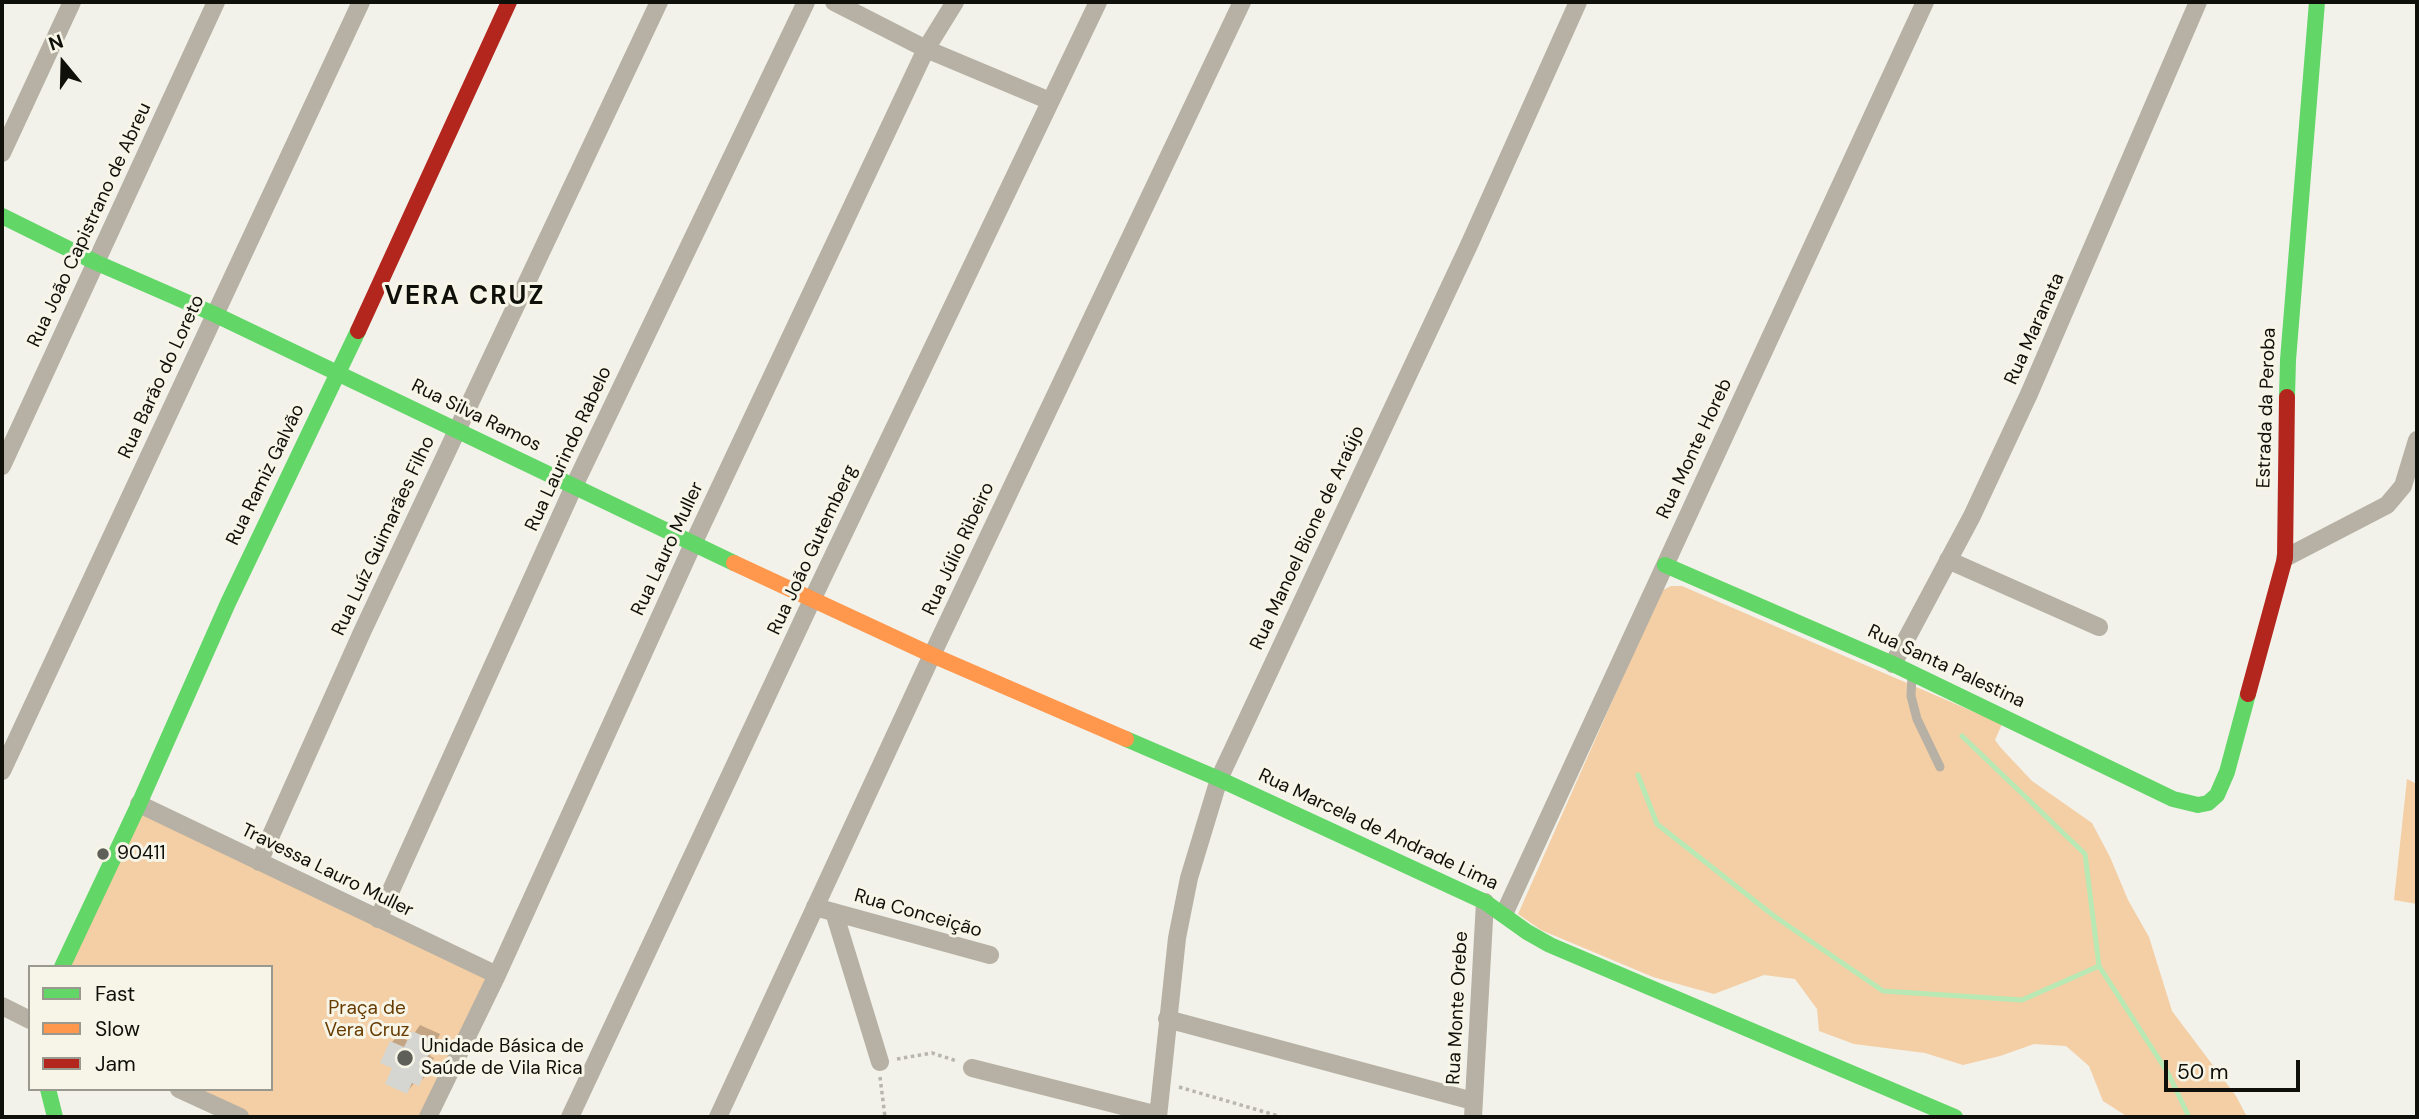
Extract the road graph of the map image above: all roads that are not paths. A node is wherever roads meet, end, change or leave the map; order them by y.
1 (72, 2) edge
2 (216, 2) edge
3 (361, 2) edge
4 (509, 2) edge
5 (659, 2) edge
6 (806, 2) edge
7 (834, 2) edge
8 (955, 2) edge
9 (1098, 2) edge
10 (1578, 2) edge
11 (1925, 2) edge
12 (2198, 2) edge
13 (2317, 2) edge
14 (1238, 3) edge
15 (926, 49) junction
16 (1049, 101) junction
17 (2, 153) edge
18 (2, 216) edge
19 (95, 262) junction
20 (214, 314) junction
21 (339, 373) junction
22 (457, 430) junction
23 (2417, 440) edge
24 (2, 466) edge
25 (574, 486) junction
26 (693, 544) junction
27 (2285, 558) junction
28 (1948, 560) junction
29 (1665, 565) junction
30 (812, 600) junction
31 (2099, 627) dead end
32 (932, 655) junction
33 (1893, 664) junction
34 (1912, 673) junction
35 (1940, 767) dead end
36 (2, 771) edge
37 (1219, 779) junction
38 (2208, 803) joint
39 (139, 804) junction
40 (259, 862) junction
41 (1485, 902) junction
42 (816, 906) junction
43 (834, 912) junction
44 (1504, 914) junction
45 (379, 919) junction
46 (990, 956) dead end
47 (63, 965) edge
48 (497, 975) junction
49 (2, 1006) edge
50 (28, 1019) edge
51 (1167, 1019) junction
52 (880, 1062) road end
53 (972, 1068) road end
54 (48, 1091) edge
55 (183, 1091) edge
56 (1473, 1109) edge
57 (1158, 1116) edge
58 (55, 1117) edge
59 (240, 1117) edge
60 (428, 1117) edge
61 (569, 1117) edge
62 (718, 1117) edge
63 (1955, 1117) edge

1 - 17 street
2 - 19 street, Rua João Capistrano de Abreu
3 - 20 street, Rua Barão do Loreto
4 - 21 street, Rua Ramiz Galvão
5 - 22 street, Rua Luíz Guimarães Filho
6 - 25 street, Rua Laurindo Rabelo
7 - 15 street
8 - 15 street, Rua Lauro Muller
9 - 16 street, Rua João Gutemberg
10 - 37 street, Rua Manoel Bione de Araújo
11 - 29 street, Rua Monte Horeb
12 - 28 street, Rua Maranata
13 - 27 street, Estrada da Peroba
14 - 32 street, Rua Júlio Ribeiro
15 - 16 street
15 - 26 street, Rua Lauro Muller
16 - 30 street, Rua João Gutemberg
18 - 19 street, Rua Silva Ramos
19 - 20 street, Rua Silva Ramos
19 - 24 street, Rua João Capistrano de Abreu
20 - 21 street, Rua Silva Ramos
20 - 36 street, Rua Barão do Loreto
21 - 22 street, Rua Silva Ramos
21 - 39 street, Rua Ramiz Galvão
22 - 25 street, Rua Silva Ramos
22 - 40 street, Rua Luíz Guimarães Filho
23 - 27 street
25 - 26 street, Rua Silva Ramos
25 - 45 street, Rua Laurindo Rabelo
26 - 30 street, Rua Silva Ramos
26 - 48 street, Rua Lauro Muller
27 - 38 street, Estrada da Peroba
28 - 31 street
28 - 33 street, Rua Maranata
29 - 33 street, Rua Santa Palestina
29 - 44 street, Rua Monte Horeb
30 - 32 street, Rua Silva Ramos
30 - 61 street, Rua João Gutemberg
32 - 37 street, Rua Marcela de Andrade Lima
32 - 42 street, Rua Júlio Ribeiro
33 - 34 street, Rua Santa Palestina
34 - 35 lane
34 - 38 street, Rua Santa Palestina
37 - 41 street, Rua Marcela de Andrade Lima
37 - 51 street, Rua Manoel Bione de Araújo
39 - 40 street, Travessa Lauro Muller
39 - 47 street, Rua Ramiz Galvão
40 - 45 street, Travessa Lauro Muller
41 - 44 street, Rua Marcela de Andrade Lima
41 - 56 street, Rua Monte Orebe
42 - 43 street, Rua Conceição
42 - 62 street, Rua Júlio Ribeiro
43 - 46 street, Rua Conceição
43 - 52 street, Rua Conceição
44 - 63 street, Rua Marcela de Andrade Lima
45 - 48 street, Travessa Lauro Muller
48 - 60 street, Rua Lauro Muller
49 - 50 street
51 - 56 street
51 - 57 street, Rua Manoel Bione de Araújo
53 - 57 street
54 - 58 street
55 - 59 street

